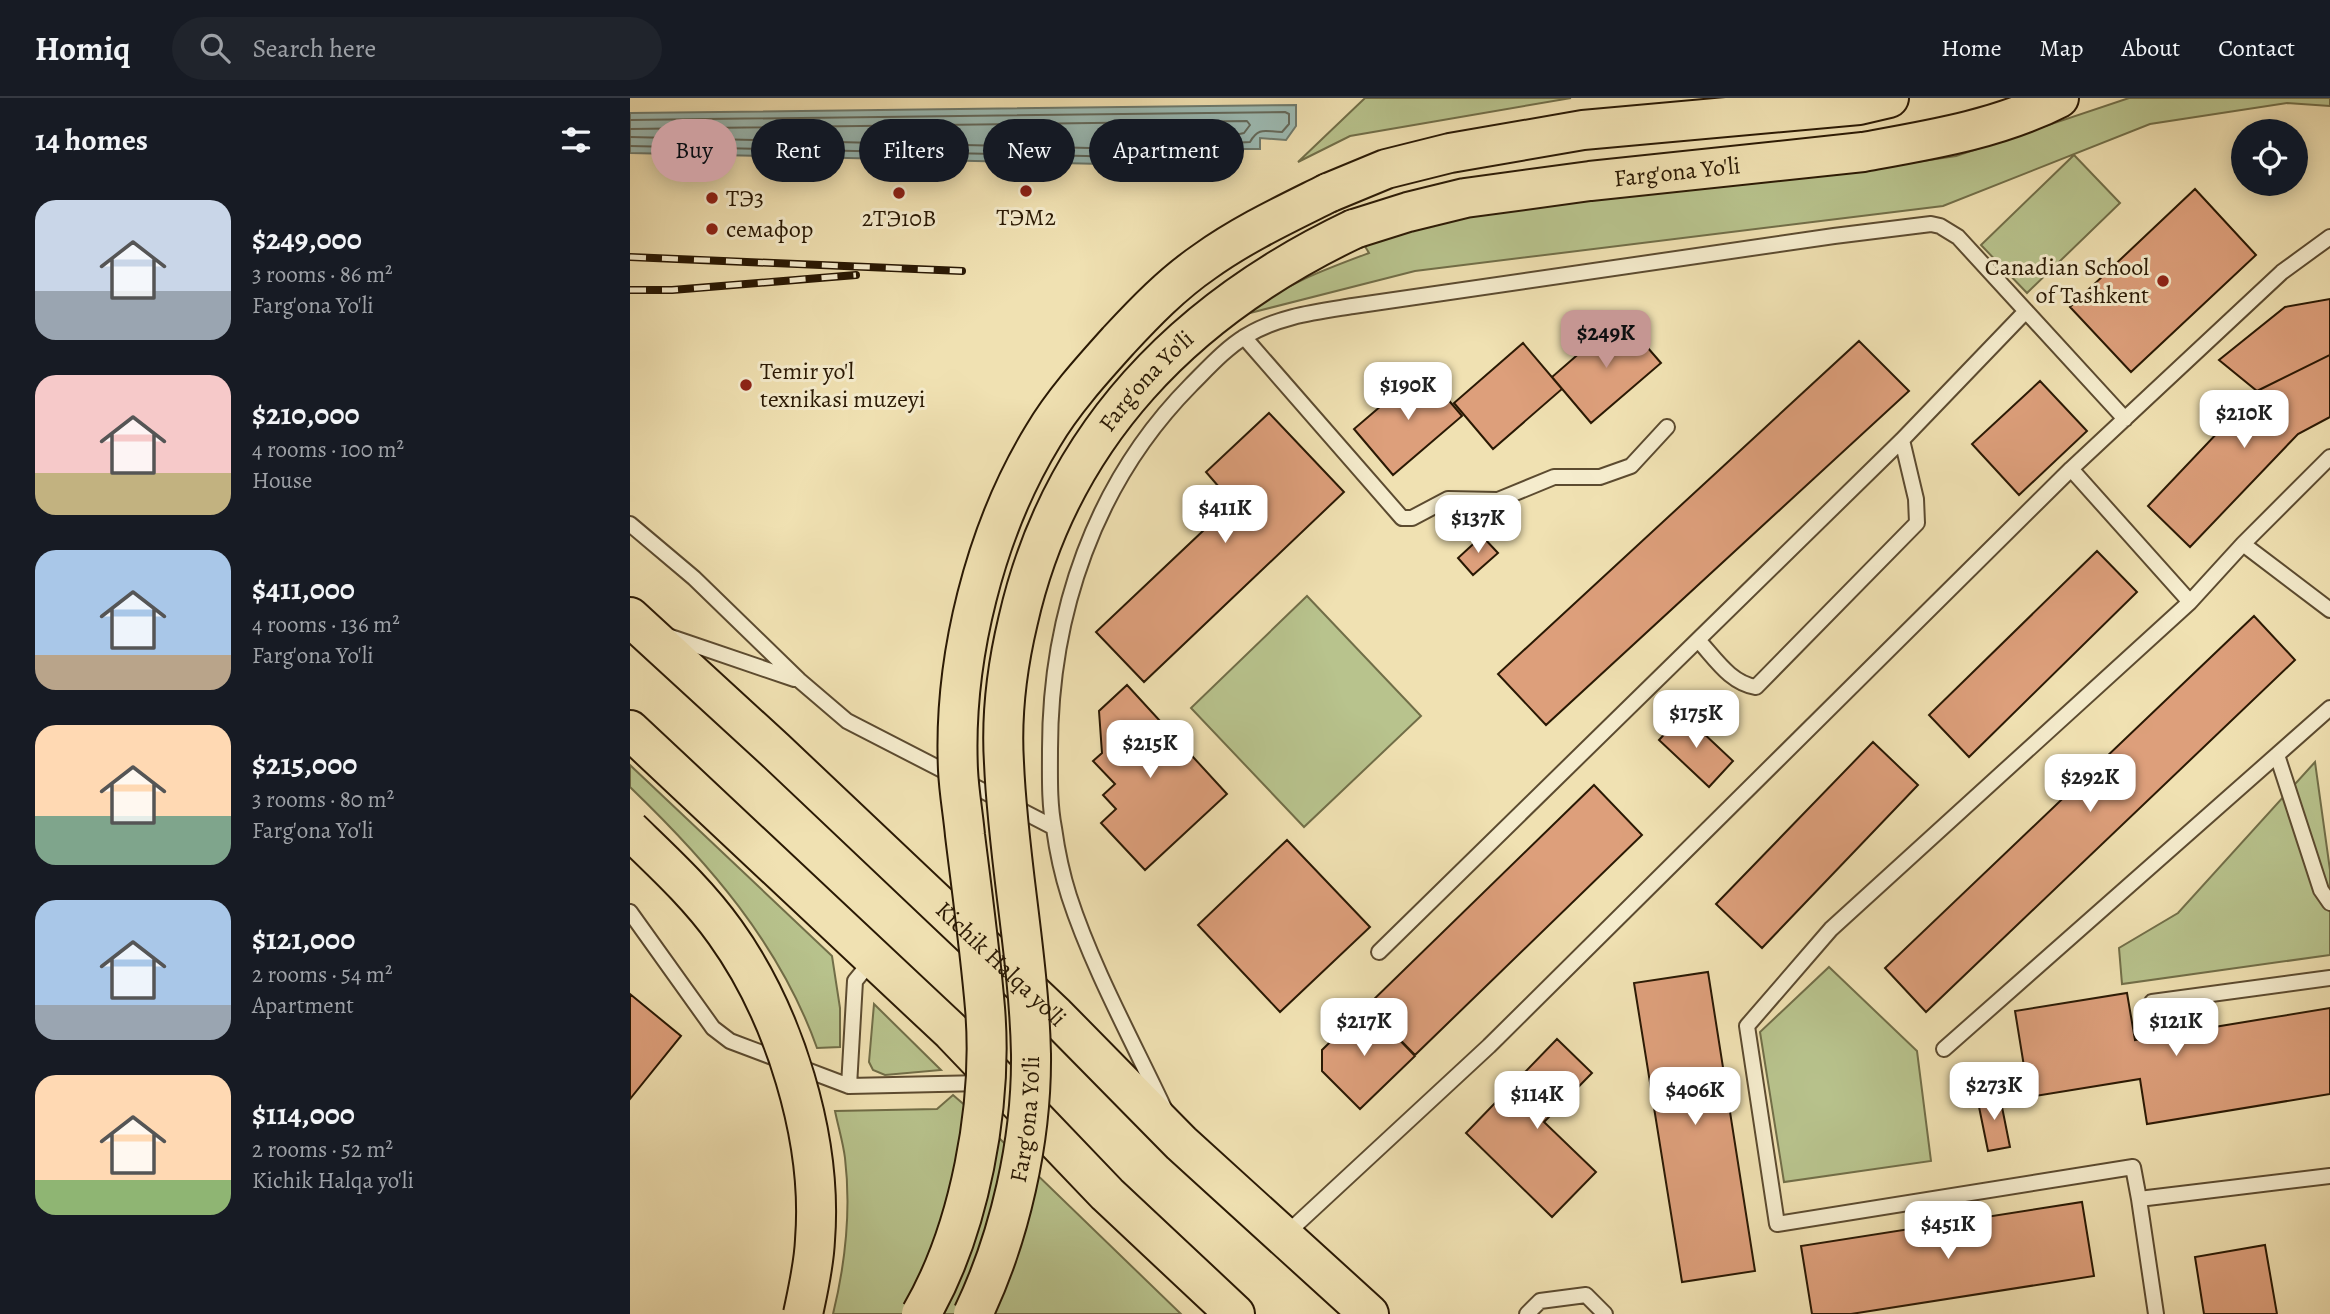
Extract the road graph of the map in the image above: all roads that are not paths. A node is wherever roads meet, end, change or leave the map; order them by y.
1 (1889, 98) edge
2 (2059, 98) edge
3 (2330, 237) edge
4 (2026, 311) junction
5 (1244, 337) junction
6 (2125, 419) junction
7 (1667, 427) dead end
8 (1902, 440) junction
9 (2330, 457) edge
10 (2071, 469) junction
11 (630, 524) edge
12 (2244, 544) junction
13 (2190, 603) junction
14 (2330, 610) edge
15 (635, 622) edge
16 (1698, 640) junction
17 (799, 680) junction
18 (2330, 708) edge
19 (630, 730) edge
20 (2277, 755) junction
21 (1053, 827) junction
22 (630, 830) edge
23 (2330, 903) edge
24 (630, 912) edge
25 (1379, 952) dead end
26 (874, 957) junction
27 (2330, 978) edge
28 (2152, 1002) dead end
29 (1944, 1049) dead end
30 (1001, 1083) junction
31 (849, 1086) junction
32 (1181, 1143) junction
33 (2330, 1176) edge
34 (2139, 1199) junction
35 (1284, 1235) junction
36 (803, 1314) edge
37 (921, 1314) edge
38 (973, 1314) edge
39 (1235, 1314) edge
40 (1369, 1314) edge
41 (1527, 1314) edge
42 (1605, 1314) edge
43 (2156, 1314) edge

1 - 37 main road, Farg'ona Yo'li, bridge
2 - 38 main road, Farg'ona Yo'li, bridge
3 - 6 lane
4 - 5 lane
4 - 6 lane
4 - 8 lane
5 - 7 lane
5 - 21 lane
6 - 10 lane
8 - 16 lane
8 - 16 lane
9 - 12 lane
10 - 13 lane
10 - 35 lane
11 - 17 lane
12 - 13 lane
12 - 14 lane
13 - 34 lane
15 - 17 lane
15 - 32 main road, Kichik Halqa yo'li
16 - 25 lane
17 - 21 lane
18 - 20 lane
19 - 26 main road
20 - 23 lane
20 - 29 lane
21 - 32 lane
22 - 36 main road, bridge
24 - 31 lane
26 - 30 main road
26 - 31 lane
27 - 28 lane
30 - 31 lane
30 - 39 main road
32 - 35 main road, Kichik Halqa yo'li
33 - 34 lane
34 - 43 lane
35 - 40 main road, Kichik Halqa yo'li
41 - 42 lane

